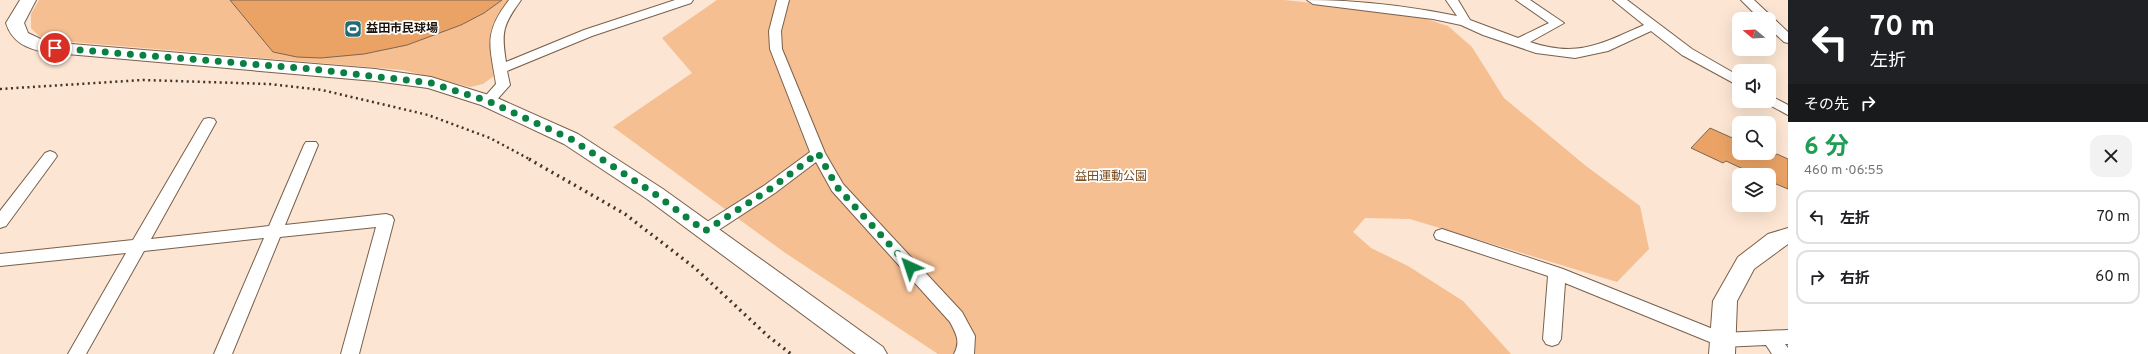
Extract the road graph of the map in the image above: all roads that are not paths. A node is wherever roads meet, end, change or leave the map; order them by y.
1 (28, 0) edge
2 (515, 0) edge
3 (687, 0) edge
4 (783, 0) edge
5 (1313, 0) edge
6 (1452, 0) edge
7 (1522, 0) edge
8 (1619, 0) edge
9 (1747, 0) edge
10 (1760, 12) edge
11 (1465, 22) junction
12 (1654, 25) junction
13 (1776, 28) edge
14 (1788, 40) edge
15 (1519, 43) junction
16 (501, 69) junction
17 (1732, 78) edge
18 (488, 101) junction
19 (1776, 103) edge
20 (1788, 111) edge
21 (209, 122) dead end
22 (311, 145) dead end
23 (818, 153) junction
24 (50, 156) dead end
25 (0, 222) edge
26 (274, 231) junction
27 (705, 231) junction
28 (1442, 235) dead end
29 (1788, 236) edge
30 (138, 244) junction
31 (0, 260) edge
32 (1557, 272) junction
33 (1779, 338) edge
34 (1552, 339) dead end
35 (1722, 347) edge
36 (77, 354) edge
37 (223, 354) edge
38 (350, 354) edge
39 (874, 354) edge
40 (963, 354) edge
41 (1782, 354) edge

1 - 18 street
2 - 16 street
3 - 16 street
4 - 23 street
5 - 11 street
6 - 11 street
7 - 15 street
8 - 12 street
9 - 10 street
11 - 15 street
12 - 15 street
12 - 17 street
13 - 14 street
16 - 18 street
18 - 27 street
19 - 20 street
21 - 30 street
22 - 26 street
23 - 27 street
23 - 40 street
24 - 25 street
26 - 30 street
26 - 37 street
26 - 38 street
27 - 39 street
28 - 32 street
29 - 35 street
30 - 31 street
30 - 36 street
32 - 34 street
32 - 35 street
33 - 35 street
33 - 41 street

